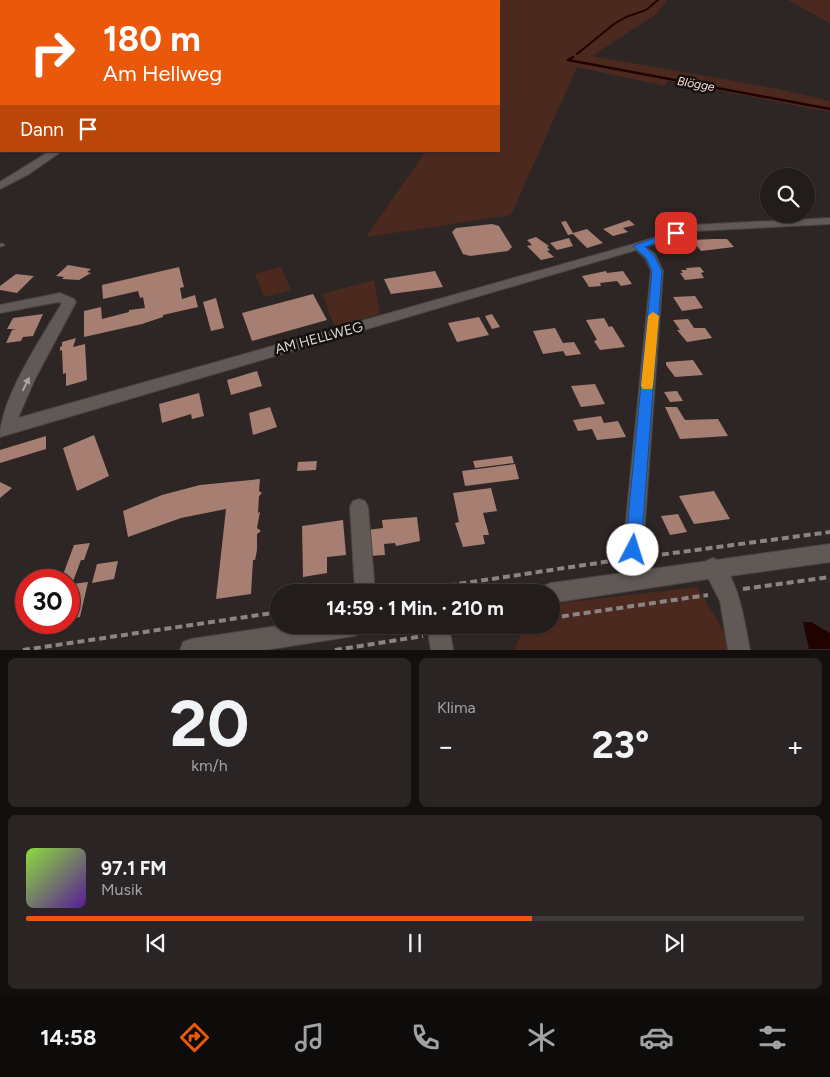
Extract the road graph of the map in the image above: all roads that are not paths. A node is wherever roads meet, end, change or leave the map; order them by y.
1 (55, 152) edge
2 (0, 186) edge
3 (830, 221) edge
4 (638, 246) junction
5 (0, 309) edge
6 (4, 429) edge
7 (359, 507) dead end
8 (830, 553) edge
9 (713, 568) junction
10 (641, 578) junction
11 (364, 584) edge
12 (560, 592) edge
13 (295, 634) edge
14 (191, 650) edge
15 (739, 650) edge

1 - 2 street
3 - 4 street, AM HELLWEG
4 - 6 street, AM HELLWEG
4 - 10 street
6 -> 5 street
7 - 11 street
8 - 9 street
9 - 10 street
9 - 15 street
10 - 12 street
13 - 14 street

